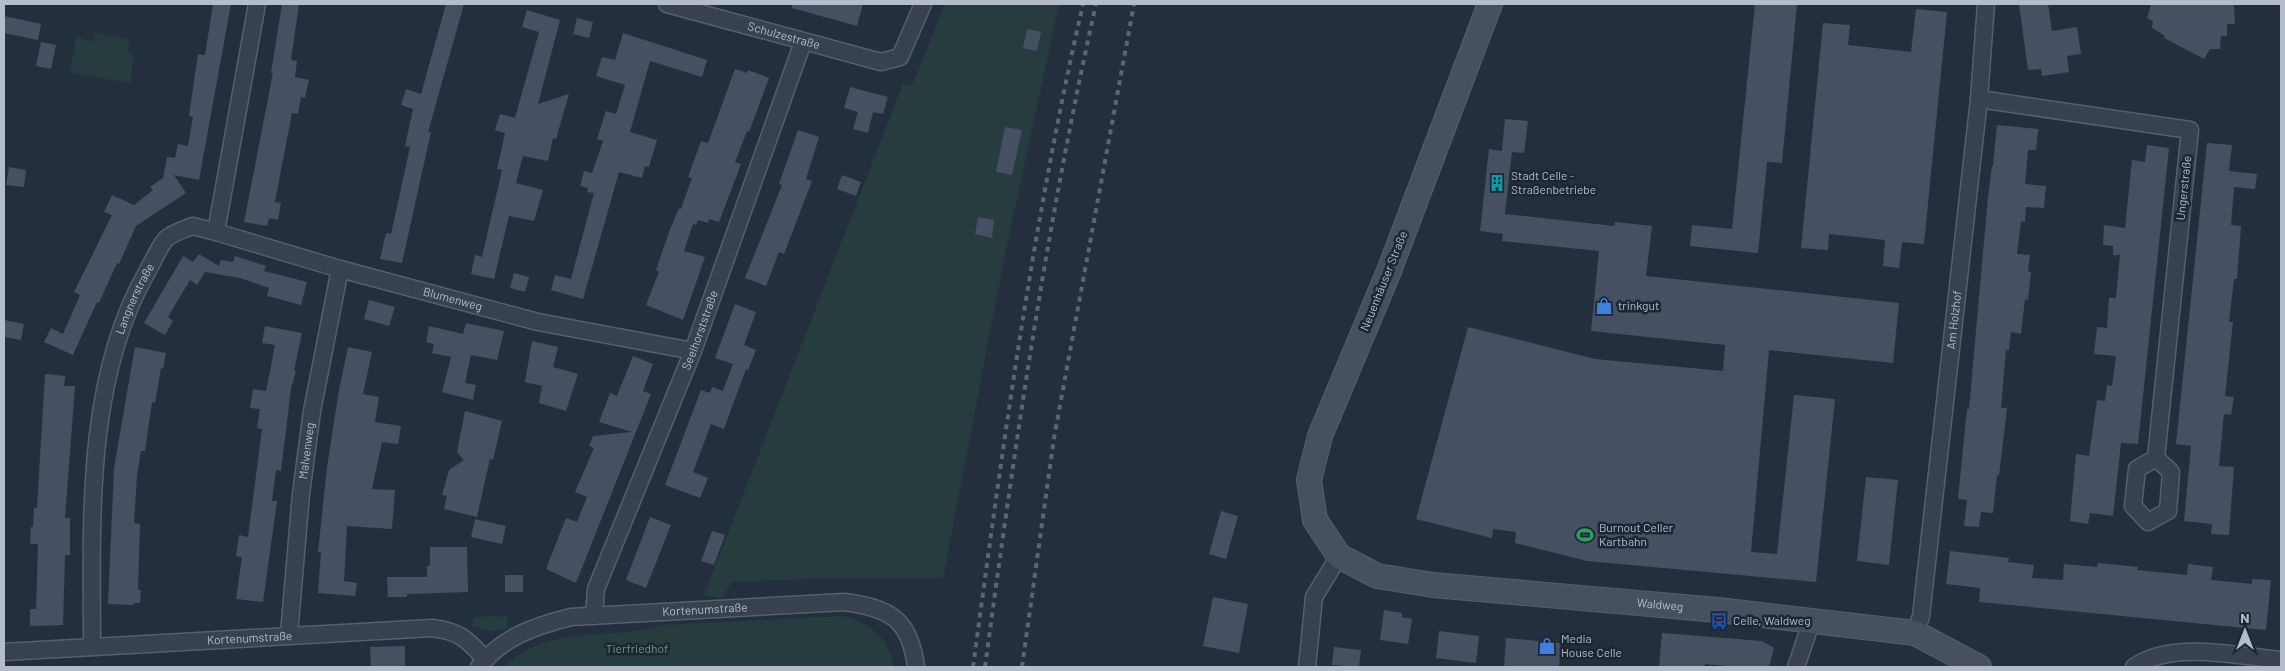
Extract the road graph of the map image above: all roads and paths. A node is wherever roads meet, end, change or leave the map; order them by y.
1 (257, 4) edge
2 (667, 4) edge
3 (923, 4) edge
4 (1490, 4) edge
5 (1986, 4) edge
6 (803, 42) junction
7 (1979, 100) junction
8 (216, 232) junction
9 (340, 269) junction
10 (693, 351) junction
11 (2156, 458) dead end
12 (1332, 566) junction
13 (594, 616) junction
14 (1812, 620) junction
15 (1915, 633) junction
16 (288, 634) junction
17 (92, 647) junction
18 (4, 652) edge
19 (2281, 660) edge
20 (482, 663) edge
21 (916, 667) edge
22 (1307, 667) edge
23 (1796, 667) edge
24 (1979, 667) edge
25 (2134, 667) edge

1 - 8 street
2 - 6 street, Schulzestraße
3 - 6 street, Schulzestraße
4 - 12 street, Neuenhäuser Straße
5 - 7 street, Am Holzhof
6 - 10 street, Seelhorststraße
7 - 11 street, Ungerstraße
7 - 15 street, Am Holzhof
8 - 9 street, Blumenweg
8 - 17 street, Langnerstraße
9 - 10 street, Blumenweg
9 - 16 street, Malvenweg
10 - 13 street, Seelhorststraße
12 - 14 street, Waldweg
12 - 22 street
13 - 20 street, Kortenumstraße
13 - 21 street, Kortenumstraße
14 - 15 street, Waldweg
14 - 23 street
15 - 24 street, Waldweg
16 - 17 street, Kortenumstraße
16 - 20 street, Kortenumstraße
17 - 18 street, Kortenumstraße
19 - 25 street

